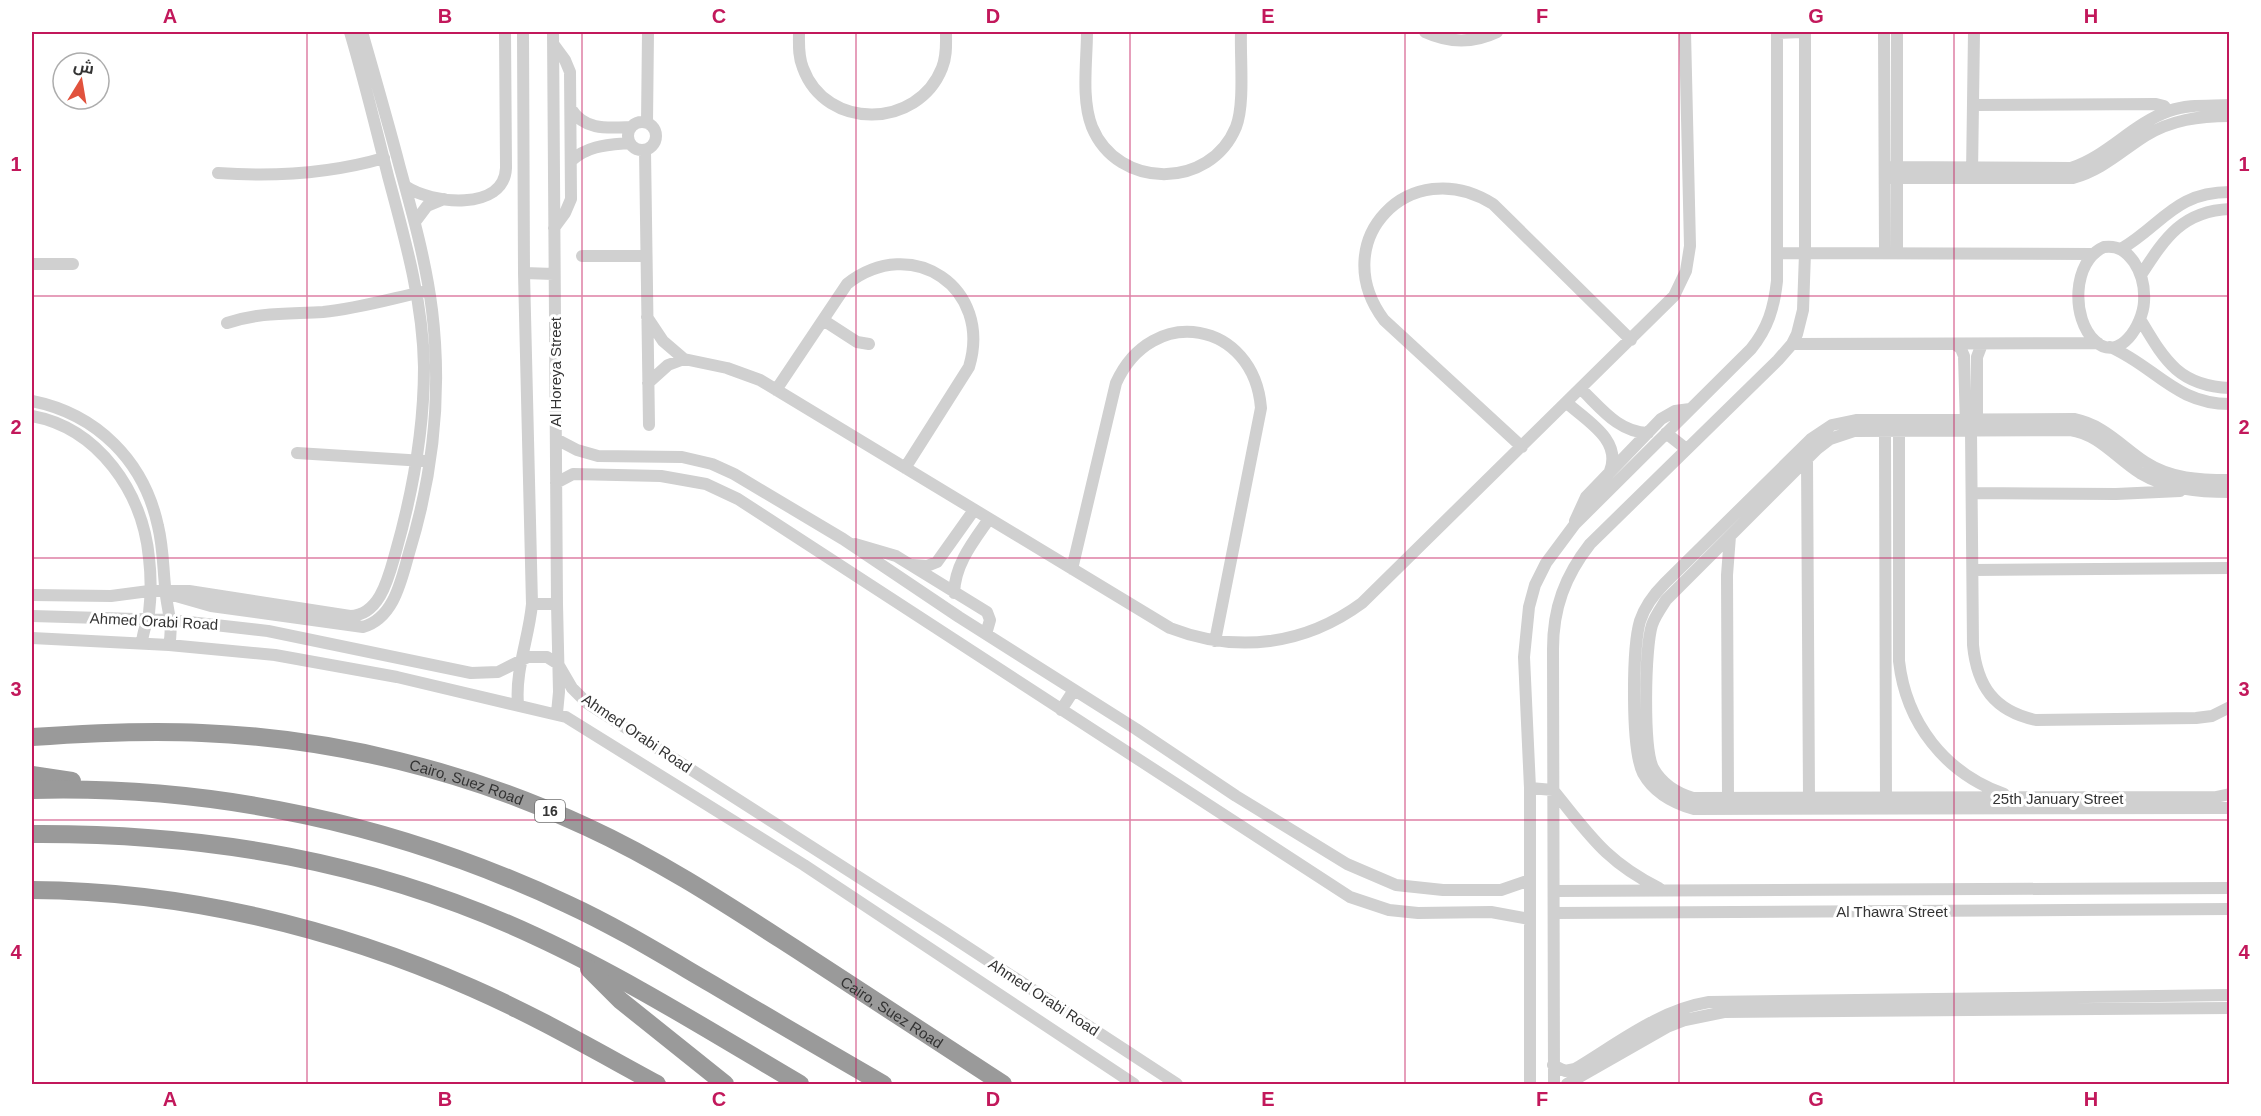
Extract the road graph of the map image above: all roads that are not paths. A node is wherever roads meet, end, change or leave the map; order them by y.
1 (350, 32) edge
2 (362, 32) edge
3 (505, 32) edge
4 (523, 32) edge
5 (553, 32) edge
6 (648, 32) edge
7 (799, 32) edge
8 (946, 32) edge
9 (1087, 32) edge
10 (1241, 32) edge
11 (1425, 32) edge
12 (1497, 32) edge
13 (1685, 32) edge
14 (1777, 32) edge
15 (1803, 32) edge
16 (1884, 32) edge
17 (1897, 32) edge
18 (1974, 32) edge
19 (554, 45) junction
20 (1973, 105) junction
21 (2229, 105) edge
22 (571, 109) junction
23 (2168, 111) junction
24 (2229, 116) edge
25 (647, 123) junction
26 (594, 127) junction
27 (631, 127) junction
28 (630, 143) junction
29 (595, 147) junction
30 (645, 150) junction
31 (384, 158) junction
32 (571, 161) junction
33 (218, 173) dead end
34 (1891, 173) junction
35 (1972, 173) junction
36 (405, 186) junction
37 (2229, 192) edge
38 (445, 199) junction
39 (2229, 209) edge
40 (415, 222) junction
41 (554, 228) junction
42 (2121, 249) junction
43 (1891, 252) junction
44 (1777, 253) junction
45 (1805, 253) junction
46 (2093, 254) junction
47 (582, 256) dead end
48 (646, 256) junction
49 (32, 264) edge
50 (74, 264) dead end
51 (524, 273) junction
52 (554, 274) junction
53 (2141, 275) junction
54 (423, 292) junction
55 (647, 318) junction
56 (2140, 319) junction
57 (823, 320) junction
58 (227, 323) dead end
59 (1631, 340) junction
60 (869, 344) dead end
61 (1792, 344) junction
62 (1955, 344) junction
63 (1982, 344) junction
64 (2103, 345) junction
65 (684, 359) junction
66 (648, 383) junction
67 (2225, 388) edge
68 (1581, 389) junction
69 (776, 390) junction
70 (32, 401) edge
71 (1567, 403) junction
72 (2225, 404) edge
73 (1690, 409) junction
74 (32, 416) edge
75 (1971, 423) junction
76 (649, 425) dead end
77 (1619, 425) junction
78 (1845, 427) junction
79 (98, 429) junction
80 (1886, 431) junction
81 (1899, 431) junction
82 (1648, 433) junction
83 (1666, 433) junction
84 (1606, 438) junction
85 (556, 439) junction
86 (88, 441) junction
87 (1522, 447) junction
88 (1685, 448) junction
89 (297, 453) dead end
90 (1807, 459) junction
91 (416, 461) junction
92 (430, 462) junction
93 (905, 468) junction
94 (1610, 471) junction
95 (2229, 480) edge
96 (556, 483) junction
97 (753, 485) junction
98 (2187, 490) junction
99 (1972, 492) junction
100 (2229, 492) edge
101 (1754, 504) junction
102 (748, 506) junction
103 (974, 510) junction
104 (1742, 515) junction
105 (989, 519) junction
106 (1575, 524) junction
107 (1730, 536) junction
108 (843, 539) junction
109 (944, 554) junction
110 (1708, 559) junction
111 (960, 563) junction
112 (912, 564) junction
113 (2229, 568) edge
114 (1072, 569) junction
115 (1972, 570) junction
116 (1727, 575) junction
117 (386, 582) junction
118 (398, 586) junction
119 (149, 591) junction
120 (165, 592) junction
121 (954, 593) junction
122 (32, 595) edge
123 (532, 604) junction
124 (556, 604) junction
125 (363, 614) junction
126 (32, 616) edge
127 (334, 618) junction
128 (147, 620) junction
129 (171, 621) junction
130 (371, 625) junction
131 (986, 634) junction
132 (32, 638) edge
133 (1215, 641) junction
134 (142, 644) junction
135 (168, 645) junction
136 (522, 660) junction
137 (1886, 661) junction
138 (1899, 661) junction
139 (558, 664) junction
140 (471, 673) junction
141 (1074, 690) junction
142 (466, 693) junction
143 (518, 704) junction
144 (2229, 707) edge
145 (1061, 710) junction
146 (557, 713) junction
147 (32, 737) edge
148 (32, 775) edge
149 (1530, 788) junction
150 (32, 790) edge
151 (105, 790) junction
152 (1553, 790) junction
153 (2229, 794) edge
154 (1809, 798) junction
155 (2014, 798) junction
156 (1728, 799) junction
157 (2118, 803) junction
158 (1886, 804) junction
159 (2229, 808) edge
160 (32, 834) edge
161 (1530, 880) junction
162 (2229, 888) edge
163 (1867, 889) junction
164 (1463, 890) junction
165 (1663, 890) junction
166 (32, 891) edge
167 (1554, 891) junction
168 (2226, 910) edge
169 (1867, 911) junction
170 (1463, 912) junction
171 (1554, 913) junction
172 (1530, 919) junction
173 (578, 957) junction
174 (2229, 995) edge
175 (2229, 1008) edge
176 (1553, 1065) junction
177 (657, 1084) edge
178 (725, 1084) edge
179 (800, 1084) edge
180 (883, 1084) edge
181 (1002, 1084) edge
182 (1134, 1084) edge
183 (1177, 1084) edge
184 (1530, 1084) edge
185 (1554, 1084) edge
186 (1567, 1084) edge

1 - 31 street
2 - 36 street
3 - 38 street
4 - 51 street, Al Horeya Street
5 - 19 street, Al Horeya Street
6 - 25 street
7 - 8 street
9 - 10 street
11 - 12 street
13 - 59 street
14 - 15 street
14 - 44 street
15 - 45 street
16 - 34 street
17 - 34 street
18 - 20 street
19 - 22 street
19 - 41 street, Al Horeya Street
20 - 23 street
20 - 35 street
21 - 23 street
22 - 26 street
22 - 32 street
23 - 35 street
24 - 35 street
25 - 27 street
25 - 30 street
26 - 27 street
26 - 29 street
27 - 28 street
28 - 29 street
28 - 30 street
29 - 32 street
30 - 48 street
31 - 33 street
31 - 54 street
32 - 41 street
34 - 35 street
34 - 43 street
36 - 38 street
36 - 40 street
37 - 42 street
38 - 40 street
39 - 53 street
40 - 54 street
41 - 52 street, Al Horeya Street
42 - 46 street
42 - 53 street
43 - 45 street
43 - 46 street
44 - 45 street
44 - 73 street
45 - 61 street
46 - 64 street
47 - 48 street
48 - 55 street
49 - 50 street
51 - 52 street
51 - 123 street, Al Horeya Street
52 - 85 street, Al Horeya Street
53 - 56 street
54 - 58 street
54 - 91 street
54 - 92 street
55 - 65 street
55 - 66 street
56 - 64 street
56 - 67 street
57 - 60 street
57 - 69 street
57 - 93 street
59 - 68 street
59 - 87 street
61 - 62 street
61 - 88 street
62 - 63 street
62 - 75 street
63 - 64 street
63 - 75 street
64 - 72 street
65 - 66 street
65 - 69 street
66 - 76 street
67 - 72 street
68 - 71 street
68 - 77 street
69 - 93 street
70 - 79 street
71 - 84 street
71 - 87 street
73 - 82 street
73 - 83 street
74 - 86 street
75 - 78 street
75 - 81 street
75 - 95 street
75 - 98 street
75 - 99 street
77 - 82 street
77 - 84 street
78 - 80 street
78 - 90 street
78 - 101 street
79 - 86 street
79 - 120 street
80 - 81 street
80 - 137 street
81 - 138 street
82 - 94 street
83 - 88 street
83 - 106 street
84 - 94 street
85 - 96 street, Al Horeya Street
85 - 97 street
86 - 119 street
87 - 133 street
88 - 152 street
89 - 91 street
90 - 101 street
90 - 154 street
91 - 92 street
91 - 117 street
92 - 118 street
93 - 103 street
94 - 106 street
96 - 102 street
96 - 124 street, Al Horeya Street
97 - 102 street
97 - 108 street
98 - 99 street
98 - 100 street
99 - 115 street
101 - 104 street
102 - 145 street
103 - 105 street
103 - 109 street
104 - 107 street
104 - 158 street
105 - 111 street
105 - 114 street
106 - 149 street
107 - 110 street
107 - 116 street
108 - 112 street
108 - 131 street
109 - 111 street
109 - 112 street
110 - 116 street
110 - 156 street
111 - 121 street
112 - 121 street
113 - 115 street
114 - 133 street
114 - 133 street
115 - 144 street
116 - 156 street
117 - 118 street
117 - 125 street
118 - 130 street
119 - 120 street
119 - 122 street
119 - 128 street
120 - 127 street
120 - 129 street
121 - 131 street
123 - 124 street
123 - 136 street, Al Horeya Street
124 - 139 street, Al Horeya Street
125 - 127 street
125 - 130 street
126 - 128 street, Ahmed Orabi Road
127 - 130 street
128 - 129 street, Ahmed Orabi Road
128 - 134 street
129 - 135 street
129 - 140 street, Ahmed Orabi Road
131 - 141 street
132 - 134 street, Ahmed Orabi Road
134 - 135 street, Ahmed Orabi Road
135 - 142 street, Ahmed Orabi Road
136 - 139 street, Ahmed Orabi Road
136 - 140 street, Ahmed Orabi Road
136 - 143 street, Al Horeya Street
137 - 138 street
137 - 158 street
138 - 155 street
139 - 146 street, Al Horeya Street
139 - 183 street, Ahmed Orabi Road
140 - 142 street
141 - 145 street
141 - 164 street
142 - 143 street, Ahmed Orabi Road
143 - 146 street, Ahmed Orabi Road
145 - 170 street
146 - 182 street, Ahmed Orabi Road
147 - 181 highway, Cairo, Suez Road / 16
148 - 151 highway
149 - 152 street
149 - 161 street
150 - 151 highway
151 - 180 highway
152 - 165 street
152 - 167 street
153 - 157 street, 25th January Street
154 - 156 street
154 - 158 street
155 - 157 street, 25th January Street
155 - 158 street, 25th January Street
157 - 158 street, 25th January Street
157 - 159 street, 25th January Street
160 - 173 highway
161 - 164 street
161 - 172 street
162 - 163 street, Al Thawra Street
163 - 165 street, Al Thawra Street
163 - 169 street
164 - 170 street
165 - 167 street, Al Thawra Street
166 - 177 highway
167 - 171 street
168 - 169 street, Al Thawra Street
169 - 171 street, Al Thawra Street
170 - 172 street
171 - 176 street
172 - 184 street
173 - 178 highway
173 - 179 highway
174 - 176 street
175 - 186 street
176 - 185 street

